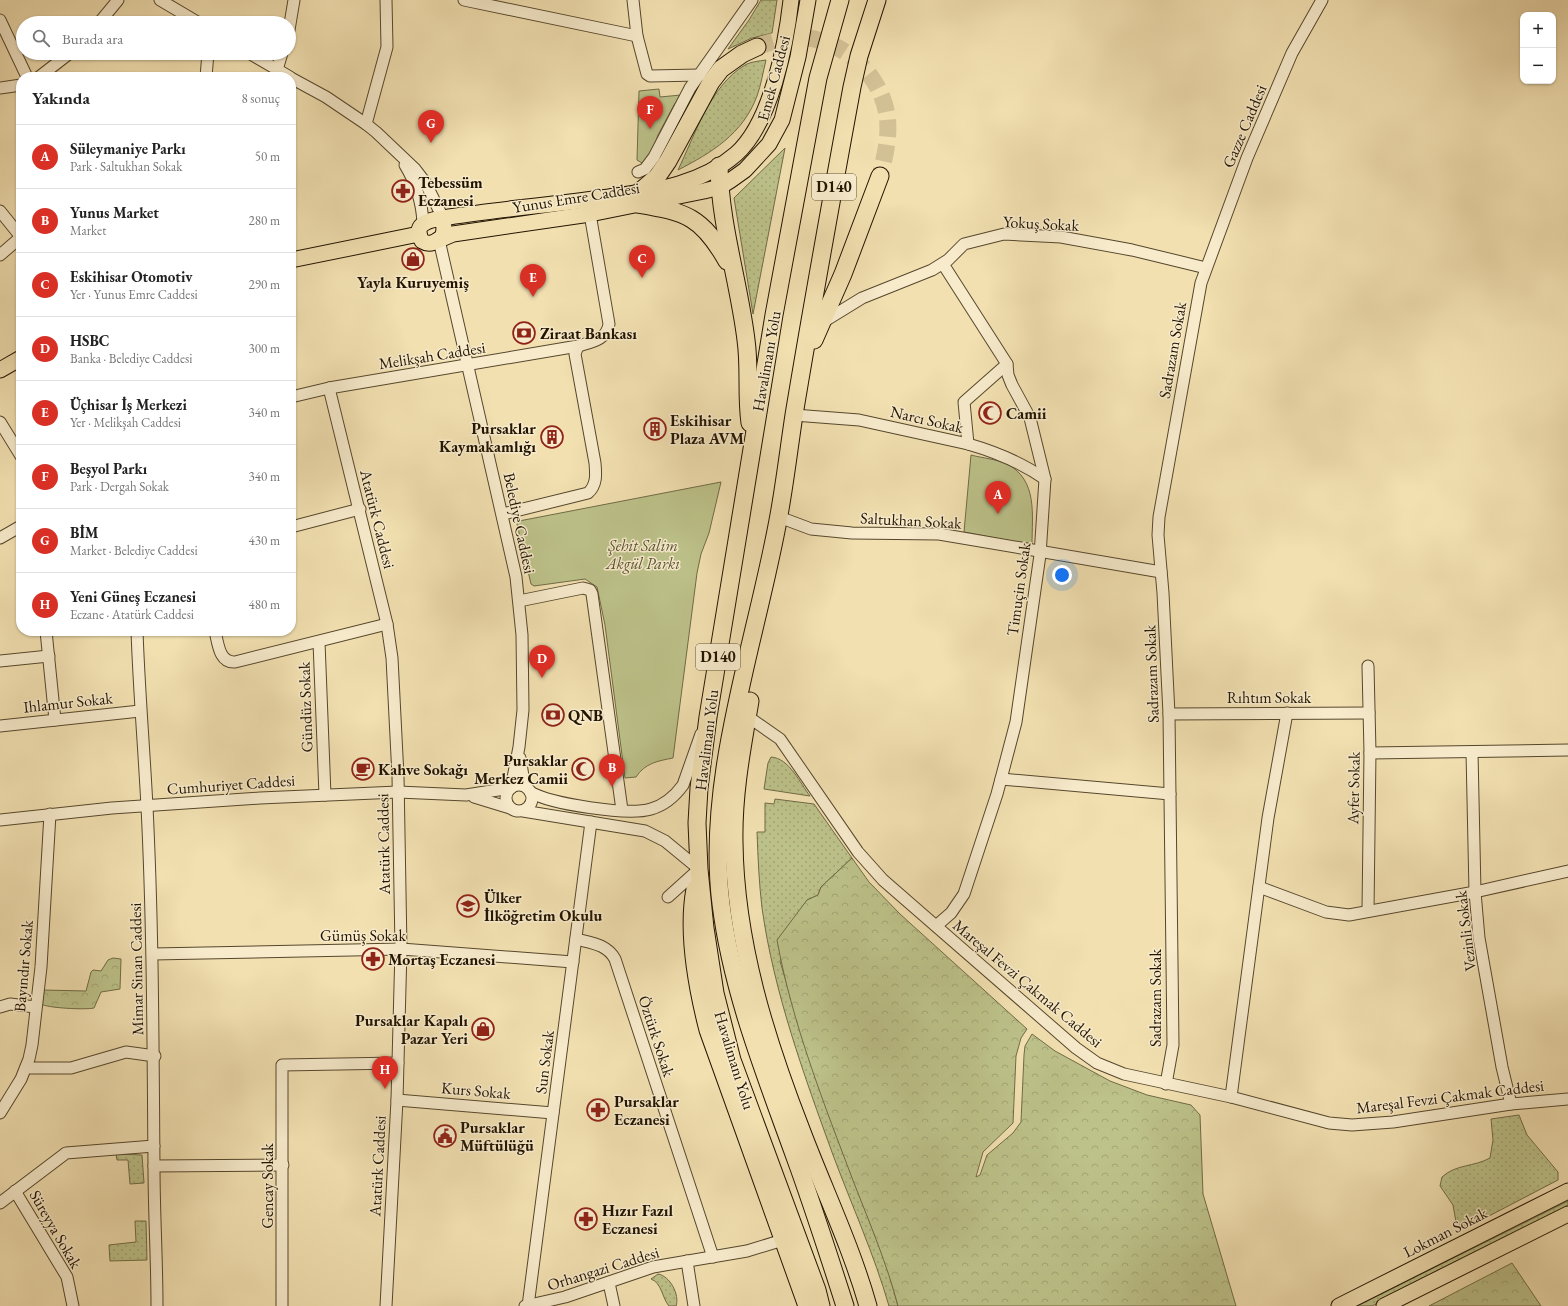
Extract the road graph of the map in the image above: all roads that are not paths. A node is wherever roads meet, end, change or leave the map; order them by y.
1 (118, 0) edge
2 (160, 0) edge
3 (294, 0) edge
4 (386, 0) edge
5 (464, 0) edge
6 (633, 0) edge
7 (752, 0) edge
8 (791, 0) edge
9 (808, 0) edge
10 (840, 0) edge
11 (877, 0) edge
12 (1322, 0) edge
13 (105, 16) edge
14 (187, 16) edge
15 (291, 16) edge
16 (0, 20) edge
17 (637, 36) junction
18 (757, 47) tunnel mouth
19 (16, 54) edge
20 (19, 60) edge
21 (61, 60) edge
22 (207, 60) edge
23 (261, 60) edge
24 (280, 60) edge
25 (277, 70) junction
26 (25, 72) edge
27 (45, 72) edge
28 (206, 72) edge
29 (280, 72) edge
30 (700, 75) junction
31 (296, 82) edge
32 (16, 86) edge
33 (0, 88) edge
34 (366, 124) junction
35 (396, 152) junction
36 (719, 166) junction
37 (638, 172) dead end
38 (880, 176) tunnel mouth
39 (720, 187) junction
40 (637, 200) junction
41 (0, 211) edge
42 (590, 214) junction
43 (443, 218) junction
44 (421, 228) junction
45 (16, 231) edge
46 (439, 240) junction
47 (16, 241) edge
48 (0, 255) edge
49 (296, 259) edge
50 (943, 264) junction
51 (1206, 268) junction
52 (733, 271) junction
53 (822, 323) junction
54 (578, 346) junction
55 (16, 361) edge
56 (1007, 364) junction
57 (468, 366) junction
58 (0, 370) edge
59 (801, 376) junction
60 (329, 388) junction
61 (296, 396) edge
62 (794, 415) junction
63 (0, 422) edge
64 (753, 441) junction
65 (968, 444) junction
66 (16, 448) edge
67 (1045, 479) junction
68 (360, 509) junction
69 (503, 514) junction
70 (779, 517) junction
71 (296, 526) edge
72 (16, 529) edge
73 (0, 538) edge
74 (1040, 550) junction
75 (1161, 572) junction
76 (762, 589) junction
77 (519, 601) junction
78 (387, 624) junction
79 (47, 636) edge
80 (137, 636) edge
81 (216, 636) edge
82 (319, 642) junction
83 (49, 656) junction
84 (0, 661) edge
85 (1368, 666) dead end
86 (140, 711) junction
87 (1287, 713) junction
88 (1369, 713) junction
89 (1169, 714) junction
90 (747, 716) junction
91 (708, 717) junction
92 (55, 720) junction
93 (0, 726) edge
94 (519, 747) junction
95 (1568, 750) edge
96 (1472, 752) junction
97 (1370, 753) junction
98 (1001, 779) junction
99 (511, 788) junction
100 (528, 790) junction
101 (398, 792) junction
102 (1170, 794) junction
103 (324, 795) junction
104 (466, 795) junction
105 (147, 806) junction
106 (510, 808) junction
107 (622, 810) junction
108 (523, 811) junction
109 (50, 814) junction
110 (0, 820) edge
111 (591, 822) junction
112 (699, 869) junction
113 (1568, 871) edge
114 (1259, 887) junction
115 (1475, 892) junction
116 (668, 897) dead end
117 (1368, 911) junction
118 (936, 926) junction
119 (576, 939) junction
120 (401, 949) junction
121 (152, 954) junction
122 (573, 962) junction
123 (0, 1007) edge
124 (35, 1007) junction
125 (155, 1056) junction
126 (398, 1063) junction
127 (26, 1068) junction
128 (1166, 1084) junction
129 (1231, 1097) junction
130 (1568, 1099) edge
131 (397, 1100) junction
132 (1511, 1104) junction
133 (0, 1113) edge
134 (553, 1113) junction
135 (154, 1146) junction
136 (283, 1165) junction
137 (154, 1166) junction
138 (1568, 1191) edge
139 (15, 1192) junction
140 (0, 1204) edge
141 (1568, 1214) edge
142 (783, 1240) junction
143 (713, 1258) junction
144 (687, 1261) junction
145 (609, 1283) junction
146 (73, 1306) edge
147 (157, 1306) edge
148 (282, 1306) edge
149 (386, 1306) edge
150 (526, 1306) edge
151 (614, 1306) edge
152 (694, 1306) edge
153 (807, 1306) edge
154 (821, 1306) edge
155 (845, 1306) edge
156 (868, 1306) edge
157 (1339, 1306) edge
158 (1384, 1306) edge

1 - 13 street
2 - 14 street
3 - 15 street
4 - 34 street
5 - 17 street
6 - 17 street
7 - 30 street
8 - 36 main road
9 - 39 main road, Emek Caddesi
10 - 64 highway, Havalimanı Yolu / D140
11 - 59 highway, D140
12 - 51 street, Gazze Caddesi
16 - 19 street
17 - 30 street
18 - 40 highway
20 - 26 street
21 - 27 street
22 - 28 street
23 - 25 street
24 - 25 street
25 - 29 street
30 - 37 street
31 - 34 street
32 - 33 street
34 - 35 street
35 - 43 street
35 - 44 street
36 - 39 highway
36 - 40 main road
38 - 53 highway
39 - 40 main road, Yunus Emre Caddesi
39 - 52 highway
40 - 42 main road, Yunus Emre Caddesi
40 - 43 main road
40 - 52 highway
41 - 45 street
42 - 46 main road, Yunus Emre Caddesi
42 - 54 street, Melikşah Caddesi
43 - 44 main road
43 - 46 main road
44 - 46 main road
44 - 49 main road
46 - 57 street, Belediye Caddesi
47 - 48 street
50 - 51 street, Yokuş Sokak
50 - 53 street, Yokuş Sokak
50 - 56 street, Timuçin Sokak
51 - 75 street, Sadrazam Sokak
52 - 64 highway
53 - 59 highway
54 - 57 street, Melikşah Caddesi
54 - 69 street
55 - 58 main road
56 - 65 street
56 - 67 street, Timuçin Sokak
57 - 60 street, Melikşah Caddesi
57 - 69 street, Belediye Caddesi
59 - 62 highway, D140
60 - 61 street, Melikşah Caddesi
60 - 68 street, Atatürk Caddesi
62 - 65 street, Narcı Sokak
62 - 70 highway, D140
63 - 66 street
64 - 91 highway, Havalimanı Yolu / D140
65 - 67 street, Narcı Sokak
67 - 74 street, Timuçin Sokak
68 - 71 street
68 - 78 street, Atatürk Caddesi
69 - 77 street, Belediye Caddesi
70 - 74 street, Saltukhan Sokak
70 - 76 highway, D140
72 - 73 street
74 - 75 street, Saltukhan Sokak
74 - 98 street, Timuçin Sokak
75 - 89 street, Sadrazam Sokak
76 - 90 highway
76 - 155 highway, D140
77 - 94 street, Belediye Caddesi
77 - 107 street
78 - 82 street
78 - 101 street, Atatürk Caddesi
79 - 83 street
80 - 86 street, Mimar Sinan Caddesi
81 - 82 street
82 - 103 street, Gündüz Sokak
83 - 84 street
83 - 92 street
85 - 88 street, Ayfer Sokak
86 - 92 street, Ihlamur Sokak
86 - 105 street, Mimar Sinan Caddesi
87 - 88 street, Rıhtım Sokak
87 - 89 street, Rıhtım Sokak
87 - 114 street
88 - 97 street, Ayfer Sokak
89 - 102 street, Sadrazam Sokak
90 - 118 street, Mareşal Fevzi Çakmak Caddesi
90 - 156 highway
91 - 107 street
91 - 112 highway, Havalimanı Yolu / D140
92 - 93 street, Ihlamur Sokak
94 - 99 street
94 - 100 street
95 - 96 street
96 - 97 street
96 - 115 street, Vezinli Sokak
97 - 117 street, Ayfer Sokak
98 - 102 street
98 - 118 street, Timuçin Sokak
99 - 100 street
99 - 104 street
99 - 106 street
100 - 107 street
100 - 108 street
101 - 103 street, Cumhuriyet Caddesi
101 - 104 street, Cumhuriyet Caddesi
101 - 120 street, Atatürk Caddesi
102 - 128 street, Sadrazam Sokak
103 - 105 street, Cumhuriyet Caddesi
104 - 106 street
105 - 109 street, Cumhuriyet Caddesi
105 - 121 street, Mimar Sinan Caddesi
106 - 108 street
108 - 111 street
109 - 110 street, Cumhuriyet Caddesi
109 - 124 street, Bayındır Sokak
111 - 112 street
111 - 119 street, Sun Sokak
112 - 116 street
112 - 142 highway
112 - 154 highway, Havalimanı Yolu / D140
113 - 115 street
114 - 117 street
114 - 129 street
115 - 117 street
115 - 132 street, Vezinli Sokak
118 - 128 street, Mareşal Fevzi Çakmak Caddesi
119 - 122 street, Sun Sokak
119 - 143 street, Öztürk Sokak
120 - 121 street, Gümüş Sokak
120 - 122 street, Gümüş Sokak
120 - 126 street, Atatürk Caddesi
121 - 125 street, Mimar Sinan Caddesi
122 - 134 street, Sun Sokak
123 - 124 street
124 - 127 street, Bayındır Sokak
125 - 127 street
125 - 135 street, Mimar Sinan Caddesi
126 - 131 street, Atatürk Caddesi
126 - 136 street, Gencay Sokak
127 - 133 street, Bayındır Sokak
128 - 129 street, Mareşal Fevzi Çakmak Caddesi
129 - 132 street, Mareşal Fevzi Çakmak Caddesi
130 - 132 street, Mareşal Fevzi Çakmak Caddesi
131 - 134 street, Kurs Sokak
131 - 149 street, Atatürk Caddesi
134 - 150 street, Sun Sokak
135 - 137 street, Mimar Sinan Caddesi
135 - 139 street
136 - 137 street
136 - 148 street, Gencay Sokak
137 - 147 street, Mimar Sinan Caddesi
138 - 157 main road, Lokman Sokak
139 - 140 street
139 - 146 street, Süreyya Sokak
141 - 158 main road
142 - 143 street, Orhangazi Caddesi
142 - 153 highway
143 - 144 street, Orhangazi Caddesi
144 - 145 street, Orhangazi Caddesi
144 - 152 street
145 - 150 street, Orhangazi Caddesi
145 - 151 street

